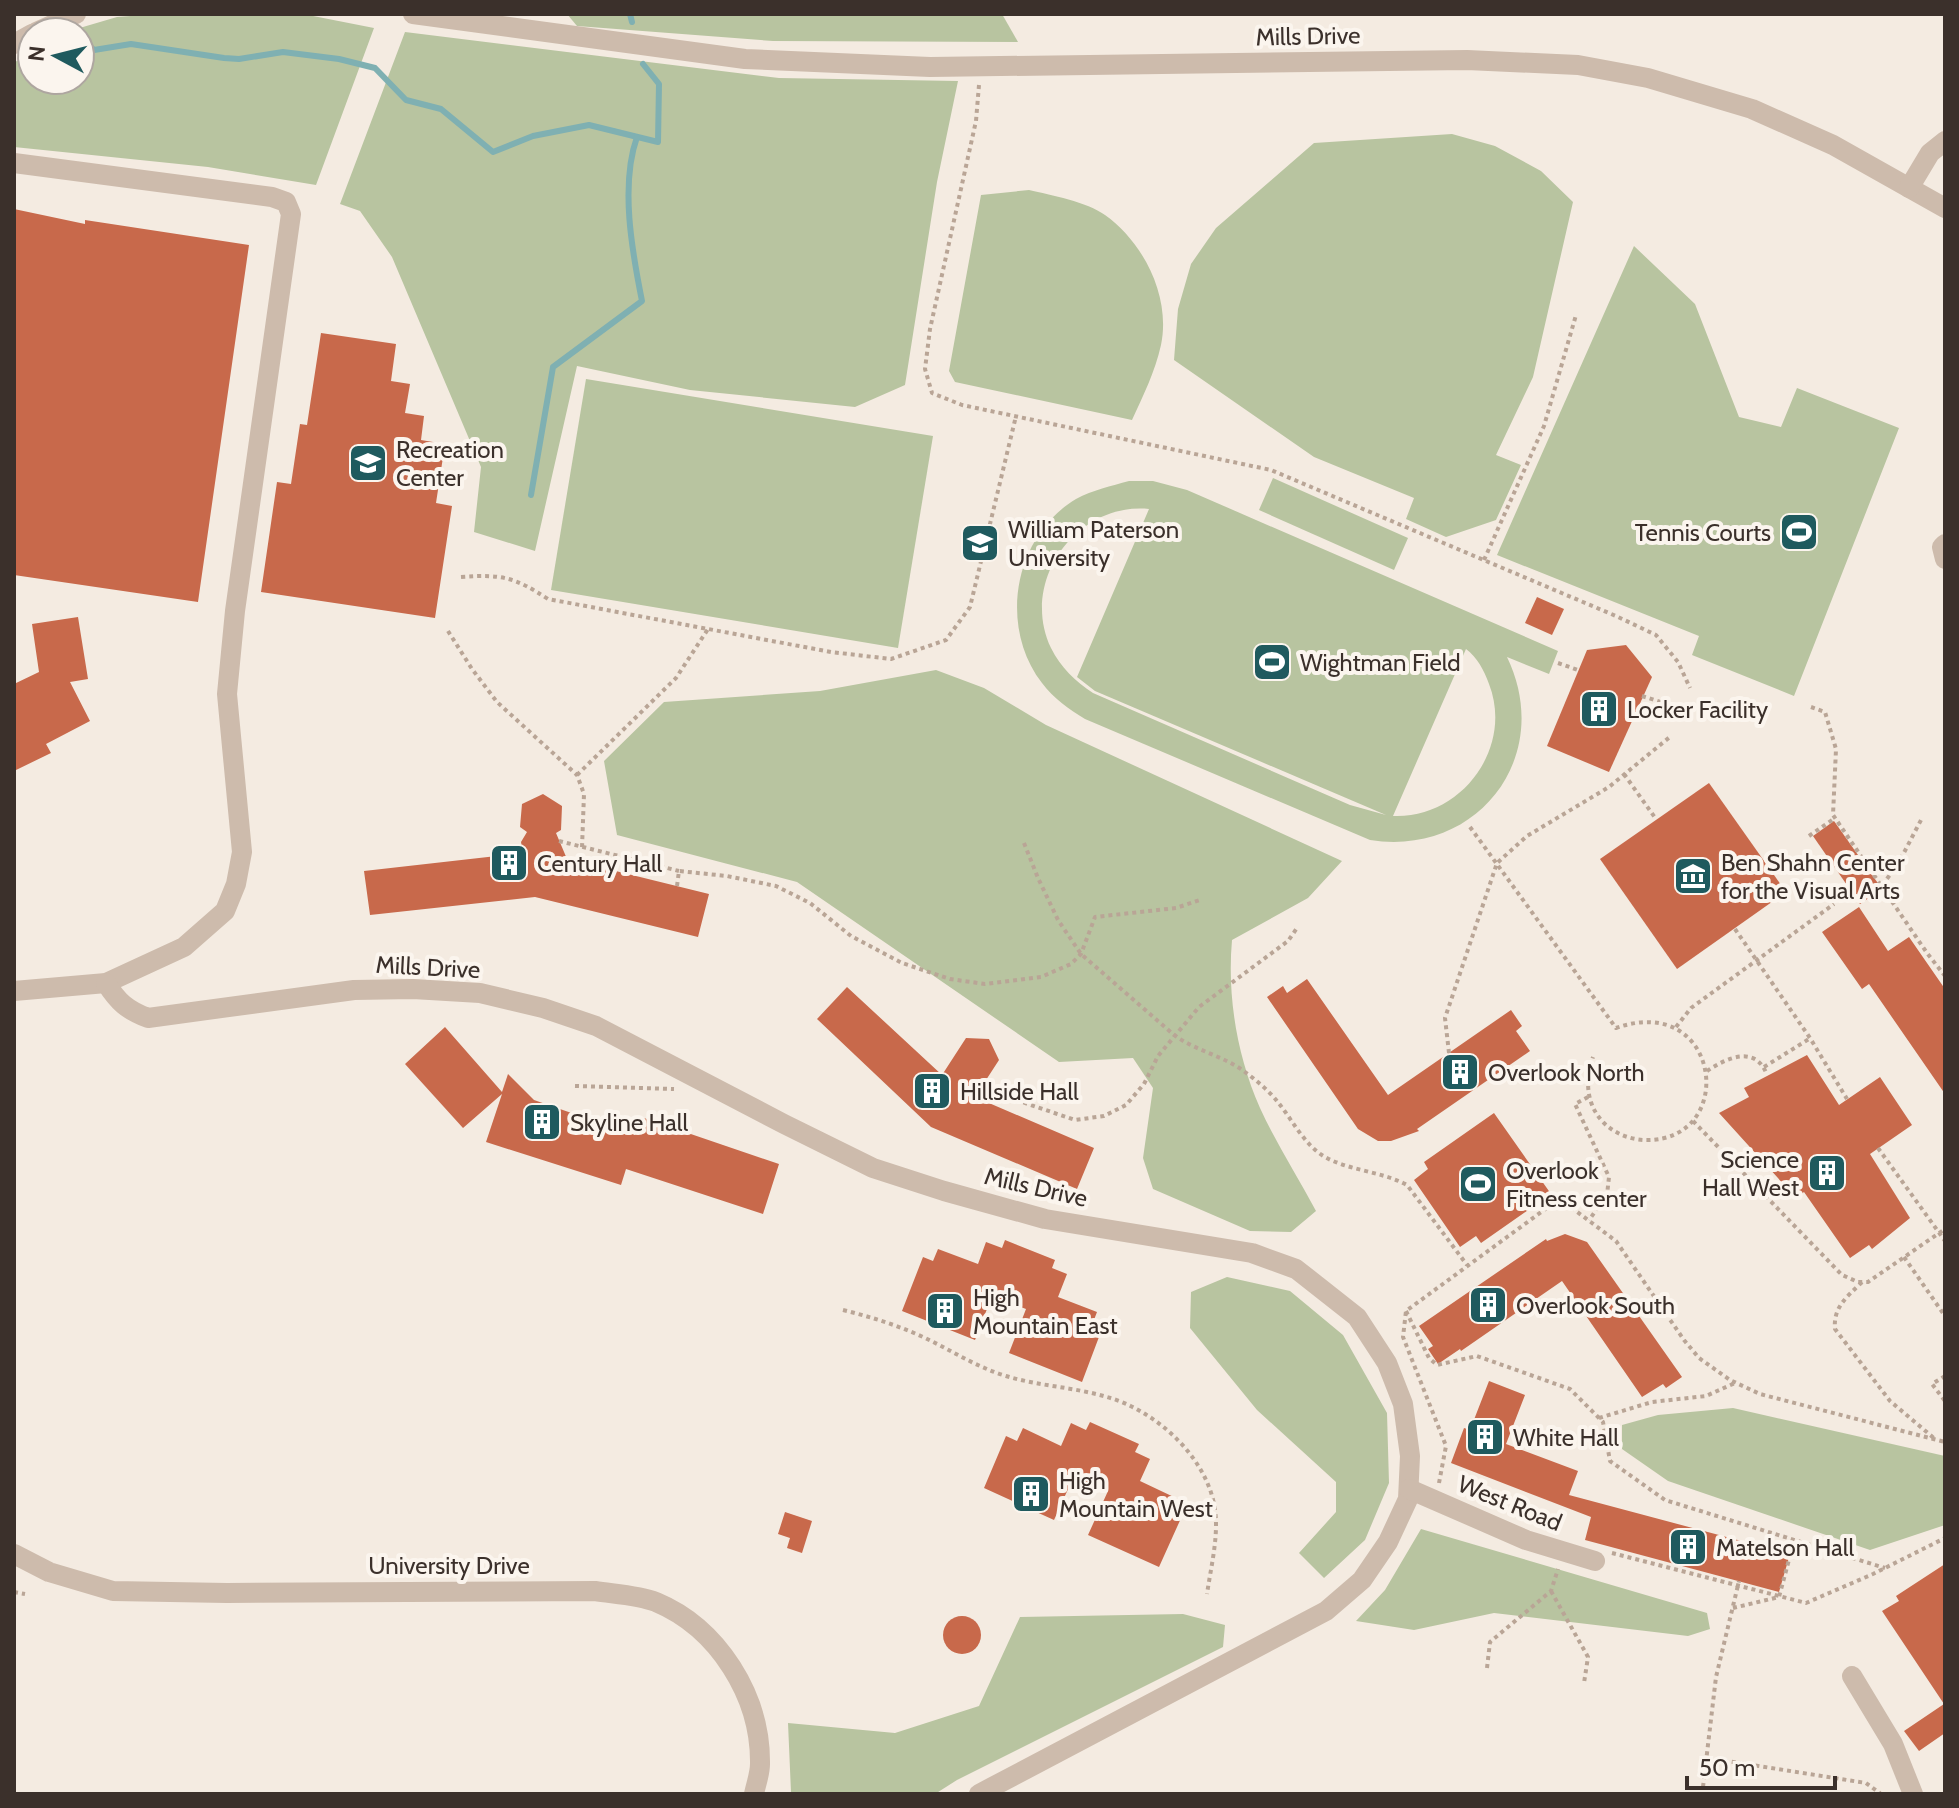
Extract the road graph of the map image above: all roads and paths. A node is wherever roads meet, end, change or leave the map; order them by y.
1 (413, 14) edge
2 (507, 21) edge
3 (980, 66) junction
4 (1945, 141) edge
5 (14, 163) edge
6 (1909, 188) junction
7 (1945, 208) edge
8 (1576, 315) dead end
9 (1016, 416) junction
10 (1945, 544) edge
11 (1945, 559) edge
12 (1484, 560) junction
13 (461, 577) dead end
14 (708, 629) junction
15 (448, 631) dead end
16 (1558, 663) dead end
17 (1578, 670) dead end
18 (1690, 688) dead end
19 (1642, 696) dead end
20 (1670, 705) dead end
21 (1811, 707) dead end
22 (1671, 736) dead end
23 (1624, 774) junction
24 (577, 775) junction
25 (1835, 818) junction
26 (1656, 819) dead end
27 (1921, 820) dead end
28 (1470, 827) dead end
29 (1809, 836) dead end
30 (559, 841) dead end
31 (1024, 843) dead end
32 (582, 848) junction
33 (1497, 863) junction
34 (679, 871) junction
35 (1882, 885) junction
36 (677, 886) dead end
37 (1200, 900) dead end
38 (1834, 904) dead end
39 (1297, 928) dead end
40 (1735, 929) dead end
41 (1081, 954) junction
42 (1757, 960) junction
43 (1945, 976) edge
44 (106, 983) junction
45 (14, 991) edge
46 (1676, 1027) junction
47 (1174, 1035) junction
48 (1810, 1038) junction
49 (1449, 1053) dead end
50 (1593, 1057) dead end
51 (1764, 1067) junction
52 (1707, 1072) junction
53 (1767, 1075) dead end
54 (575, 1086) dead end
55 (978, 1087) dead end
56 (678, 1089) dead end
57 (1588, 1097) junction
58 (1847, 1099) dead end
59 (1693, 1121) junction
60 (1878, 1148) dead end
61 (1560, 1199) junction
62 (1542, 1201) dead end
63 (1589, 1220) junction
64 (1945, 1229) edge
65 (1939, 1233) junction
66 (1945, 1241) edge
67 (1904, 1257) junction
68 (1467, 1265) junction
69 (1862, 1282) junction
70 (843, 1310) dead end
71 (1406, 1311) junction
72 (1945, 1316) edge
73 (1945, 1376) edge
74 (1736, 1383) junction
75 (1945, 1401) edge
76 (1599, 1418) junction
77 (1937, 1440) junction
78 (1945, 1442) edge
79 (1409, 1489) junction
80 (1434, 1500) junction
81 (1945, 1538) edge
82 (1795, 1541) junction
83 (14, 1554) edge
84 (1595, 1561) joint
85 (1559, 1566) dead end
86 (1885, 1568) junction
87 (1739, 1584) junction
88 (1551, 1591) junction
89 (14, 1592) edge
90 (25, 1594) dead end
91 (1207, 1594) dead end
92 (1779, 1597) junction
93 (1733, 1608) junction
94 (1487, 1668) dead end
95 (1852, 1676) dead end
96 (1584, 1683) dead end
97 (1708, 1758) junction
98 (1703, 1787) dead end
99 (754, 1794) edge
100 (979, 1794) edge
101 (1881, 1794) edge
102 (1913, 1794) edge

1 - 2 street
2 - 3 street, Mills Drive
3 - 6 street, Mills Drive
3 - 9 path
4 - 6 street
5 - 44 street
6 - 7 street, Mills Drive
8 - 12 path
9 - 12 path
9 - 14 path
10 - 11 street
12 - 18 path
13 - 14 path
14 - 24 path
15 - 24 path
16 - 17 path
19 - 20 path
21 - 25 path
22 - 23 path
23 - 26 path
23 - 33 path
24 - 32 path
25 - 29 path
25 - 35 path
27 - 35 path
28 - 33 path
30 - 32 path
31 - 41 path
32 - 34 path
33 - 46 path
33 - 49 path
34 - 36 path
34 - 41 path
35 - 43 path
37 - 41 path
38 - 42 path
39 - 47 path
40 - 42 path
41 - 47 path
42 - 46 path
42 - 48 path
44 - 45 street
44 - 79 street, Mills Drive
46 - 52 path
47 - 55 path
47 - 68 path
48 - 51 path
48 - 58 path
50 - 57 path
51 - 52 path
51 - 53 path
52 - 59 path
54 - 56 path
57 - 59 path
57 - 63 path
59 - 69 path
60 - 65 path
61 - 62 path
61 - 63 path
61 - 68 path
63 - 74 path
64 - 65 path
65 - 66 path
65 - 67 path
67 - 69 path
67 - 72 path
68 - 71 path
69 - 77 path
70 - 91 path
71 - 76 path
71 - 80 path
73 - 75 path
74 - 76 path
74 - 77 path
76 - 82 path
77 - 78 path
79 - 80 street, West Road
79 - 100 street, Mills Drive
80 - 84 street, West Road
81 - 86 path
82 - 86 path
82 - 92 path
83 - 99 street, University Drive
84 - 87 path
85 - 88 path
86 - 92 path
87 - 92 path
87 - 93 path
88 - 94 path
88 - 96 path
89 - 90 path
92 - 93 path
93 - 97 path
95 - 102 street
97 - 98 path
97 - 101 path

